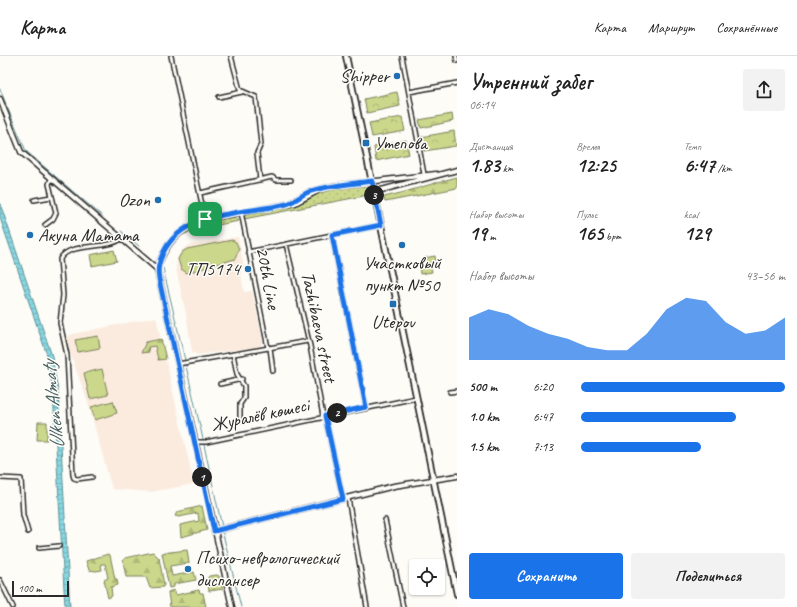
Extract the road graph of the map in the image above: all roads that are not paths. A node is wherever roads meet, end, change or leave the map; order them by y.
1 (171, 56) edge
2 (231, 56) edge
3 (346, 56) edge
4 (402, 56) edge
5 (456, 56) edge
6 (457, 61) edge
7 (457, 83) edge
8 (242, 92) junction
9 (409, 92) junction
10 (219, 97) dead end
11 (0, 99) edge
12 (457, 170) edge
13 (424, 174) junction
14 (436, 174) junction
15 (51, 179) junction
16 (260, 180) junction
17 (291, 180) dead end
18 (372, 181) junction
19 (374, 192) junction
20 (200, 193) junction
21 (51, 197) junction
22 (34, 200) dead end
23 (241, 212) junction
24 (205, 219) junction
25 (45, 225) dead end
26 (381, 225) junction
27 (332, 235) junction
28 (122, 238) junction
29 (286, 244) junction
30 (248, 252) junction
31 (157, 269) junction
32 (308, 341) junction
33 (269, 348) junction
34 (233, 354) junction
35 (178, 364) junction
36 (273, 371) dead end
37 (242, 379) junction
38 (220, 384) dead end
39 (457, 391) edge
40 (450, 392) dead end
41 (416, 398) junction
42 (366, 407) junction
43 (324, 416) junction
44 (240, 420) dead end
45 (194, 442) junction
46 (92, 476) dead end
47 (457, 476) edge
48 (0, 478) edge
49 (433, 479) junction
50 (345, 498) junction
51 (385, 520) dead end
52 (214, 531) junction
53 (28, 532) dead end
54 (59, 546) dead end
55 (39, 548) dead end
56 (0, 580) edge
57 (457, 594) edge
58 (13, 607) edge
59 (232, 607) edge
60 (367, 607) edge
61 (403, 607) edge

1 - 20 street
2 - 8 street
3 - 18 main road
4 - 9 street
5 - 6 street
7 - 9 street
8 - 10 street
8 - 16 street
9 - 13 street
11 - 15 street
12 - 14 street
13 - 14 street
13 - 18 street
14 - 19 street
15 - 21 street
15 - 28 street
16 - 17 street
16 - 20 street
18 - 19 main road
18 - 23 street
19 - 26 main road
20 - 24 street
21 - 22 street
21 - 25 street
23 - 24 street
23 - 30 street, 20th Line
24 - 31 street
26 - 27 street
26 - 41 main road
27 - 29 street
27 - 42 street
28 - 31 street
28 - 46 street
29 - 30 street
29 - 32 street, Tazhibaeva street
30 - 33 street, 20th Line
31 - 35 street
32 - 33 street
32 - 43 street, Tazhibaeva street
33 - 34 street
33 - 36 street, 20th Line
34 - 35 street
34 - 37 street
35 - 45 street
37 - 38 street
37 - 44 street
39 - 40 street
41 - 42 street, Журалёв көшесі
41 - 49 main road
42 - 43 street, Журалёв көшесі
43 - 45 street, Журалёв көшесі
43 - 50 street, Tazhibaeva street
45 - 52 street
47 - 49 street
48 - 53 street
49 - 50 street
49 - 57 main road
50 - 52 street
50 - 60 street, Tazhibaeva street
51 - 61 street
52 - 59 street
54 - 55 street
56 - 58 street

